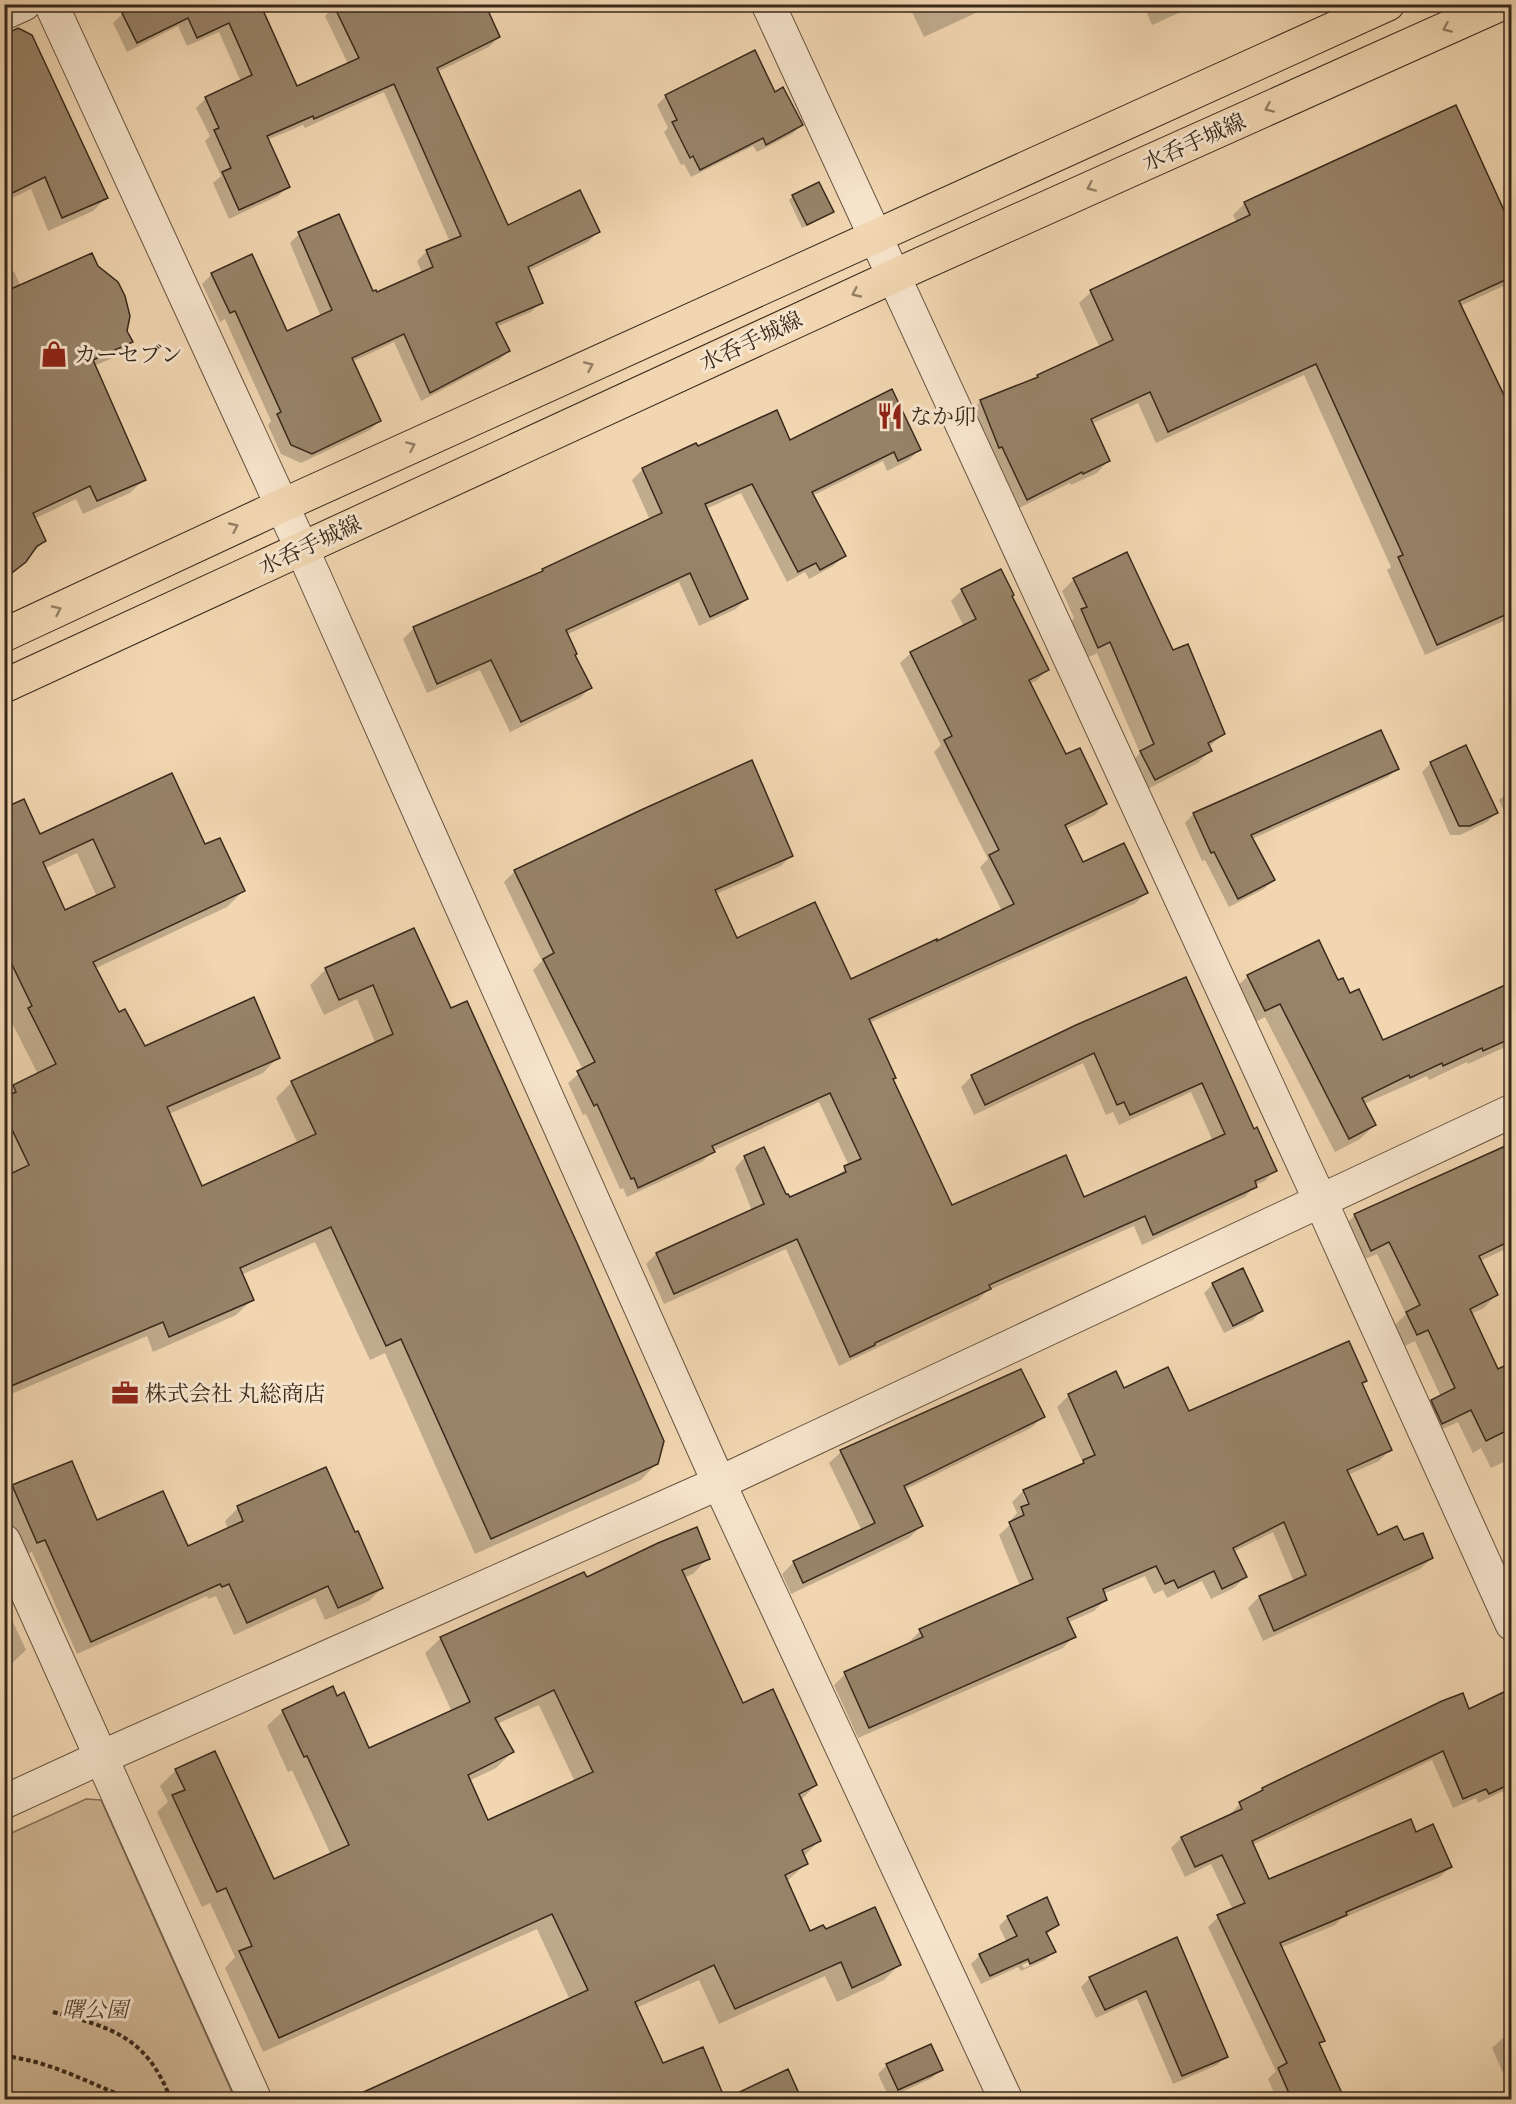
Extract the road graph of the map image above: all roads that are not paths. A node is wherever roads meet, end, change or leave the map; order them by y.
1 (24, 4) edge
2 (51, 4) edge
3 (768, 4) edge
4 (1388, 4) edge
5 (1501, 4) edge
6 (4, 13) edge
7 (875, 236) junction
8 (894, 276) junction
9 (280, 506) junction
10 (302, 549) junction
11 (4, 635) edge
12 (4, 686) edge
13 (1512, 1111) edge
14 (1320, 1200) junction
15 (719, 1482) junction
16 (4, 1541) edge
17 (1512, 1624) edge
18 (102, 1756) junction
19 (4, 1802) edge
20 (255, 2100) edge
21 (1006, 2100) edge

1 - 6 street
2 - 9 street
3 - 7 street
4 - 7 main road, 水呑手城線
5 -> 8 main road, 水呑手城線
7 - 8 street
9 -> 7 main road, 水呑手城線
8 -> 10 main road, 水呑手城線
8 - 14 street
9 - 10 street
11 -> 9 main road, 水呑手城線
10 - 12 main road, 水呑手城線
10 - 15 street
13 - 14 street
14 - 15 street
14 - 17 street
15 - 18 street
15 - 21 street
16 - 18 street
18 - 19 street
18 - 20 street

